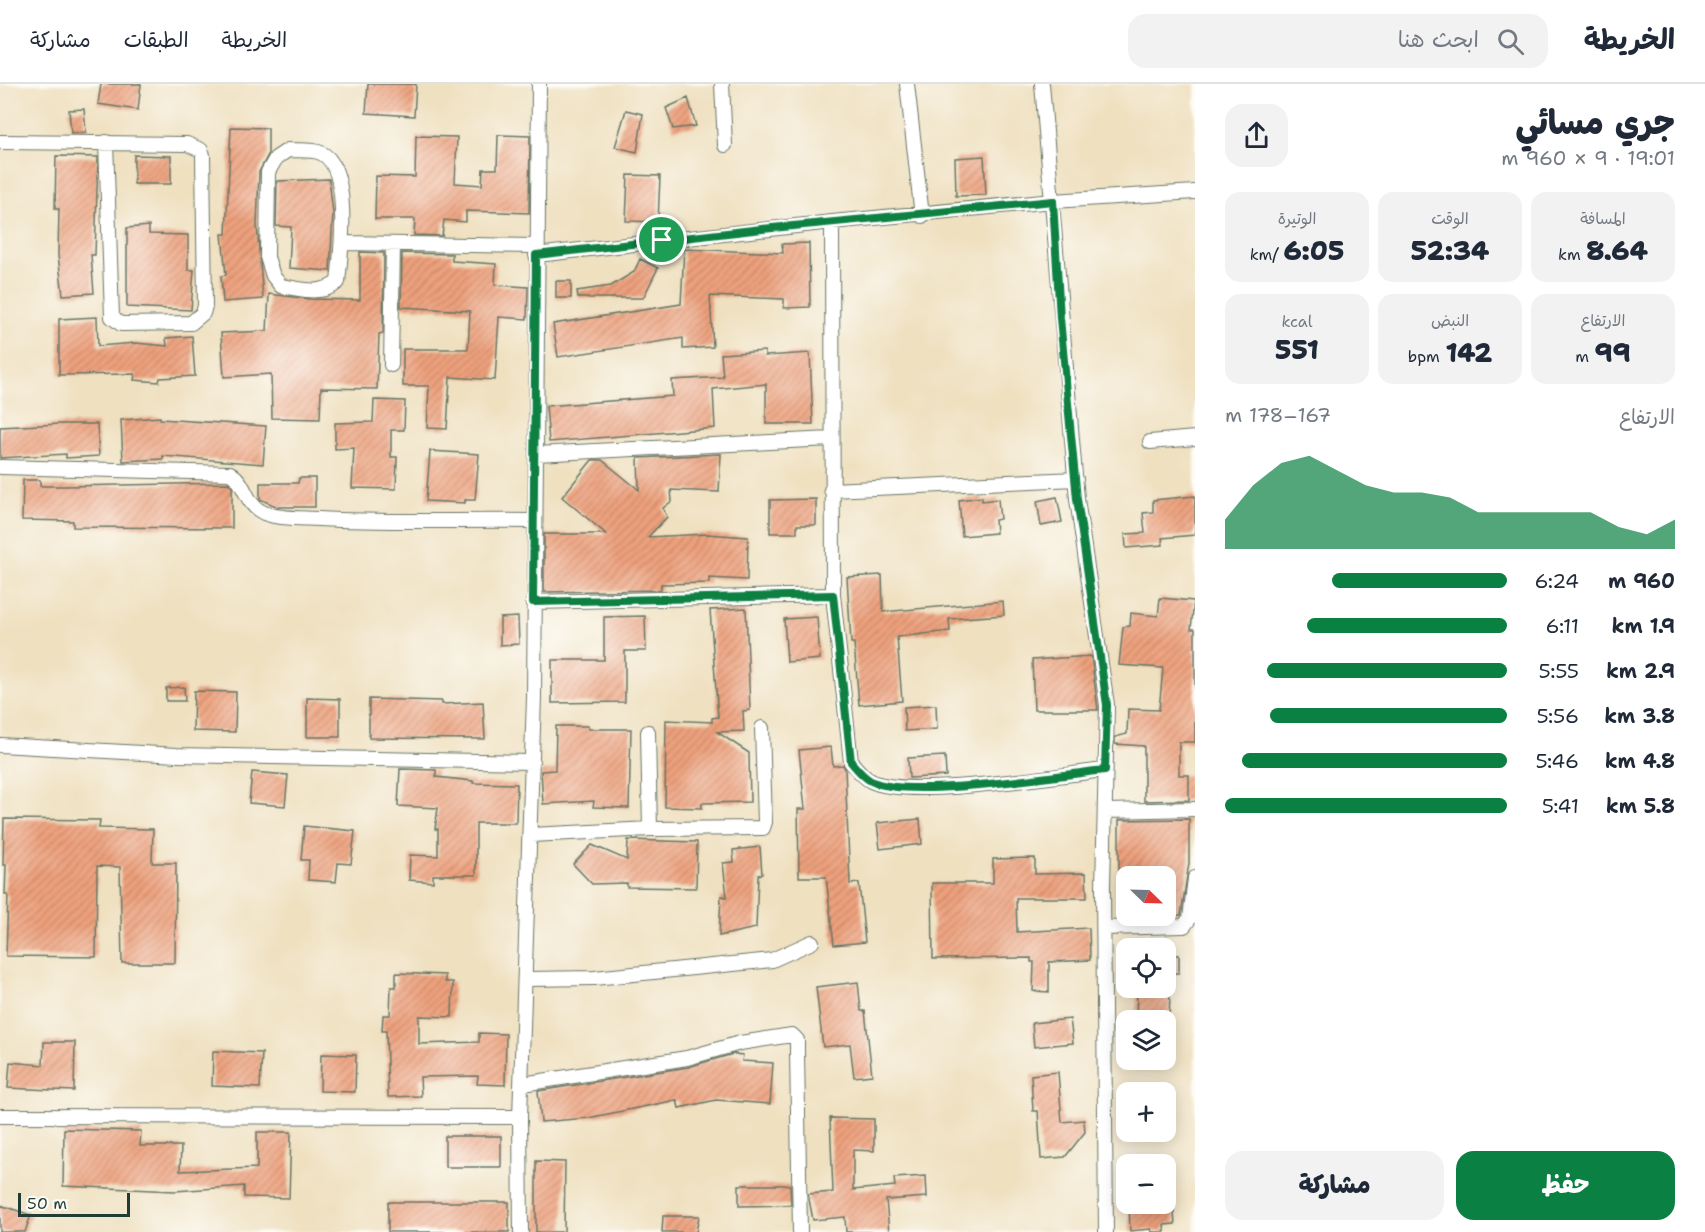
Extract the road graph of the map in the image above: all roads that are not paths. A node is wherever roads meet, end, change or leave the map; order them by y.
1 (539, 84) edge
2 (722, 84) edge
3 (907, 84) edge
4 (1041, 84) edge
5 (0, 142) edge
6 (106, 142) junction
7 (725, 145) dead end
8 (1195, 192) edge
9 (1053, 201) junction
10 (922, 216) junction
11 (831, 222) junction
12 (343, 243) junction
13 (393, 245) junction
14 (537, 250) junction
15 (391, 365) dead end
16 (1195, 438) edge
17 (831, 439) junction
18 (1150, 442) dead end
19 (536, 454) junction
20 (0, 467) edge
21 (1076, 479) junction
22 (831, 490) junction
23 (535, 521) junction
24 (833, 595) junction
25 (533, 602) junction
26 (762, 728) dead end
27 (648, 732) dead end
28 (0, 745) edge
29 (532, 762) junction
30 (1105, 770) junction
31 (1195, 809) edge
32 (1106, 811) junction
33 (650, 829) junction
34 (531, 835) junction
35 (1195, 878) edge
36 (1104, 928) junction
37 (812, 942) dead end
38 (526, 979) junction
39 (523, 1084) junction
40 (0, 1116) edge
41 (520, 1116) junction
42 (521, 1232) edge
43 (800, 1232) edge
44 (1106, 1232) edge

1 - 14 street
2 - 7 street
3 - 10 street
4 - 9 street
5 - 6 street
6 - 6 street
8 - 9 street
9 - 10 street
9 - 21 street
10 - 11 street
11 - 14 street
11 - 17 street
12 - 12 street
12 - 13 street
13 - 14 street
13 - 15 street
14 - 19 street
16 - 18 street
17 - 19 street
17 - 22 street
19 - 23 street
20 - 23 street
21 - 22 street
21 - 30 street
22 - 24 street
23 - 25 street
24 - 25 street
24 - 30 street
25 - 29 street
26 - 33 street
27 - 33 street
28 - 29 street
29 - 34 street
30 - 32 street
31 - 32 street
32 - 36 street
33 - 34 street
34 - 38 street
35 - 36 street
36 - 44 street
37 - 38 street
38 - 39 street
39 - 41 street
39 - 43 street
40 - 41 street
41 - 42 street

